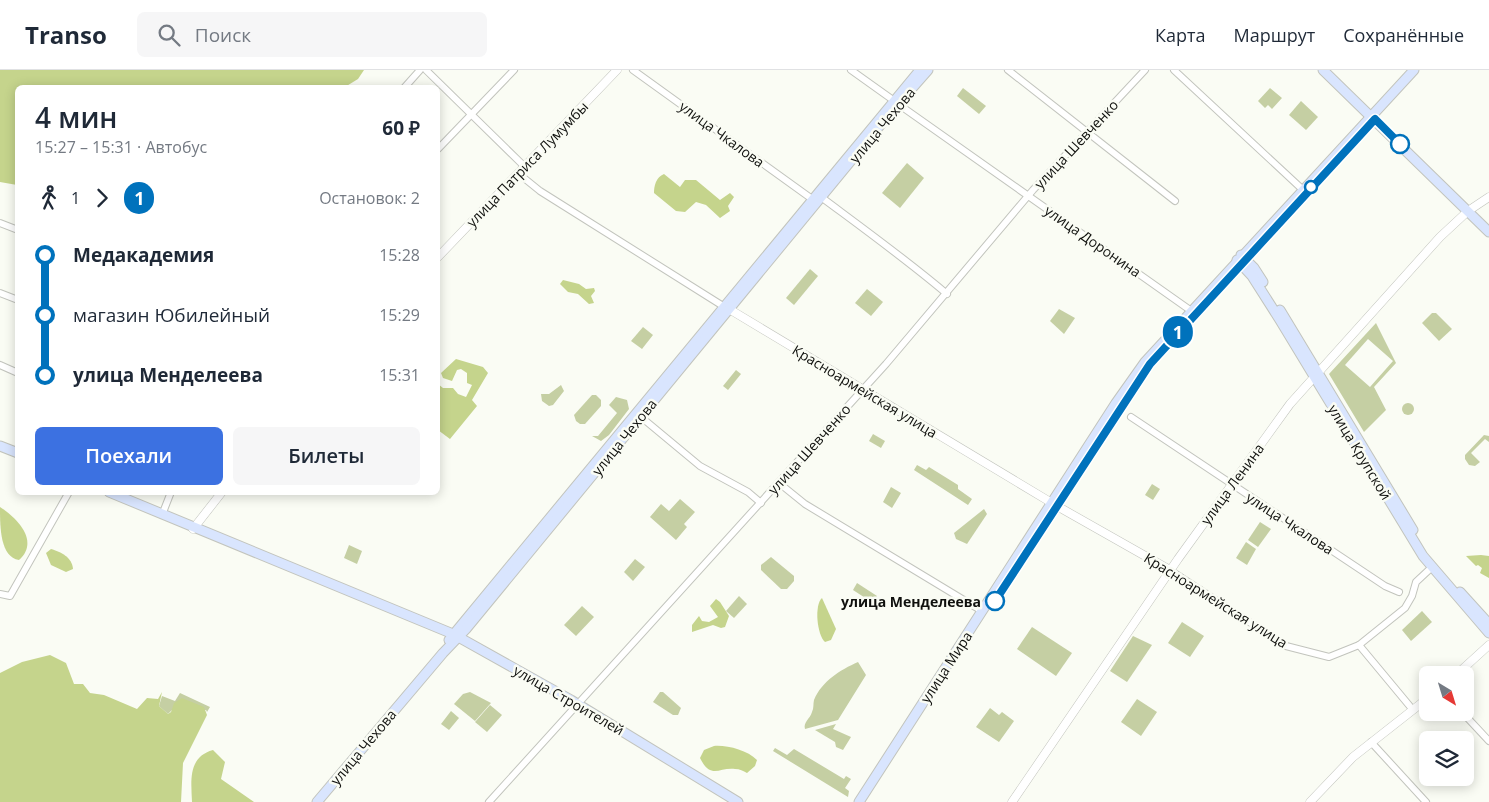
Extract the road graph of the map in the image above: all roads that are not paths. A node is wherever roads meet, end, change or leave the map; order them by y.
1 (420, 70) edge
2 (426, 70) edge
3 (514, 70) edge
4 (617, 70) edge
5 (633, 70) edge
6 (850, 70) edge
7 (920, 70) edge
8 (928, 70) edge
9 (1008, 70) edge
10 (1145, 70) edge
11 (1174, 70) edge
12 (1323, 70) edge
13 (1414, 70) edge
14 (1421, 70) edge
15 (407, 85) edge
16 (895, 102) junction
17 (471, 114) junction
18 (1373, 117) junction
19 (1087, 131) junction
20 (440, 147) edge
21 (525, 168) junction
22 (519, 174) junction
23 (1304, 191) junction
24 (1028, 196) junction
25 (822, 197) junction
26 (1489, 197) edge
27 (812, 199) junction
28 (1175, 201) dead end
29 (1468, 211) junction
30 (0, 223) edge
31 (15, 229) edge
32 (1489, 232) edge
33 (440, 255) edge
34 (1241, 259) junction
35 (0, 293) edge
36 (947, 294) junction
37 (15, 299) edge
38 (726, 308) junction
39 (1192, 312) junction
40 (0, 365) edge
41 (15, 372) edge
42 (1316, 373) junction
43 (863, 389) junction
44 (638, 414) junction
45 (1132, 417) dead end
46 (0, 446) edge
47 (15, 452) edge
48 (779, 483) junction
49 (1231, 484) junction
50 (67, 495) edge
51 (116, 495) edge
52 (170, 495) edge
53 (220, 495) edge
54 (761, 503) junction
55 (1054, 504) junction
56 (162, 515) junction
57 (194, 528) junction
58 (1434, 566) junction
59 (1170, 570) junction
60 (1399, 592) dead end
61 (0, 594) edge
62 (985, 612) junction
63 (1489, 624) edge
64 (1489, 633) edge
65 (454, 638) junction
66 (1489, 644) edge
67 (1359, 645) junction
68 (1466, 666) edge
69 (1419, 705) edge
70 (576, 706) junction
71 (924, 706) junction
72 (1413, 710) junction
73 (1470, 721) edge
74 (1489, 741) edge
75 (1371, 742) junction
76 (327, 787) junction
77 (313, 802) edge
78 (317, 802) edge
79 (489, 802) edge
80 (727, 802) edge
81 (738, 802) edge
82 (859, 802) edge
83 (866, 802) edge
84 (1012, 802) edge
85 (1310, 802) edge
86 (1426, 802) edge

1 - 15 street
2 - 17 street
3 - 17 street
4 - 21 street, улица Патриса Лумумбы
5 - 27 street, улица Чкалова
6 - 16 street, улица Доронина
7 - 16 main road, улица Чехова
8 - 16 main road, улица Чехова
9 - 19 street
10 - 19 street, улица Шевченко
11 - 23 street
12 - 18 main road
13 - 18 main road, улица Мира
14 - 18 main road, улица Мира
16 - 24 street, улица Доронина
16 - 25 main road, улица Чехова
16 - 27 main road, улица Чехова
17 - 20 street
17 - 21 street
18 - 23 main road, улица Мира
18 - 29 main road
19 - 24 street, улица Шевченко
19 - 28 street
21 - 22 street, улица Патриса Лумумбы
22 - 33 street, улица Патриса Лумумбы
22 - 38 street, Красноармейская улица
23 - 34 main road, улица Мира
24 - 36 street, улица Шевченко
24 - 39 street, улица Доронина
25 - 27 main road
25 - 36 street
25 - 38 main road, улица Чехова
26 - 29 street, улица Ленина
27 - 38 main road, улица Чехова
29 - 32 main road
29 - 42 street, улица Ленина
30 - 31 street
34 - 39 main road, улица Мира
34 - 42 main road, улица Крупской
35 - 37 street
36 - 43 street, улица Шевченко
38 - 43 street, Красноармейская улица
38 - 44 main road, улица Чехова
39 - 55 main road, улица Мира
40 - 41 street
42 - 49 street, улица Ленина
42 - 58 main road, улица Крупской
43 - 48 street, улица Шевченко
43 - 55 street, Красноармейская улица
44 - 54 street
44 - 65 main road, улица Чехова
45 - 49 street, улица Чкалова
46 - 47 main road
48 - 54 street, улица Шевченко
48 - 62 street
49 - 59 street, улица Ленина
49 - 60 street, улица Чкалова
50 - 61 street
51 - 56 main road, улица Строителей
52 - 56 street
53 - 57 street
54 - 70 street, улица Шевченко
55 - 59 street, Красноармейская улица
55 - 62 main road, улица Мира
56 - 57 main road, улица Строителей
57 - 65 main road, улица Строителей
58 - 63 main road, улица Крупской
58 - 64 main road, улица Крупской
58 - 67 street, Красноармейская улица
59 - 67 street, Красноармейская улица
59 - 84 street, улица Ленина
62 - 71 main road, улица Мира
65 - 70 main road, улица Строителей
65 - 76 main road, улица Чехова
66 - 68 street
67 - 72 street
69 - 72 street
70 - 79 street, улица Шевченко
70 - 80 main road, улица Строителей
70 - 81 main road, улица Строителей
71 - 82 main road, улица Мира
71 - 83 main road, улица Мира
72 - 75 street
73 - 74 street
75 - 85 street
75 - 86 street
76 - 77 main road, улица Чехова
76 - 78 main road, улица Чехова

